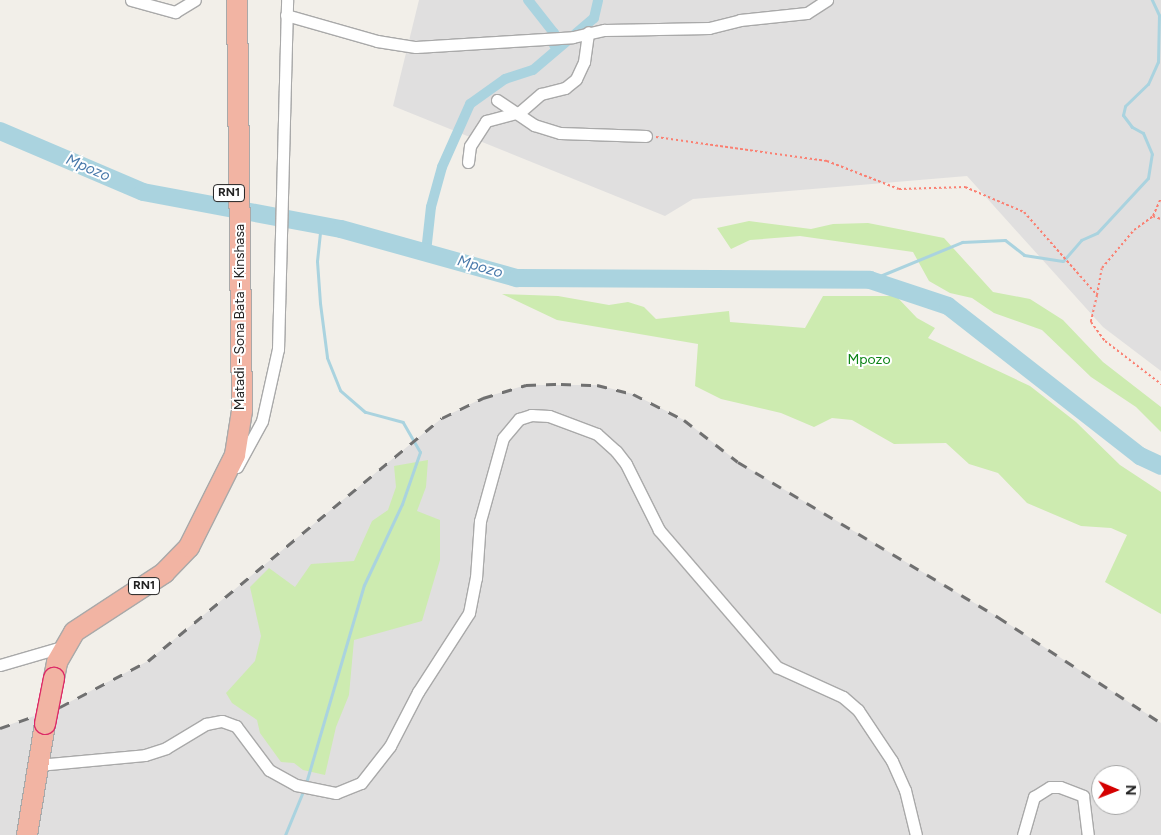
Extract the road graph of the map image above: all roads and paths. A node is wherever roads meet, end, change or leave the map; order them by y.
1 (131, 0) edge
2 (195, 0) edge
3 (224, 0) edge
4 (237, 0) edge
5 (287, 0) edge
6 (827, 0) edge
7 (286, 15) junction
8 (588, 32) junction
9 (231, 40) junction
10 (497, 100) dead end
11 (520, 112) junction
12 (646, 136) joint
13 (468, 162) dead end
14 (1161, 198) edge
15 (1153, 216) junction
16 (1161, 219) edge
17 (1097, 295) junction
18 (1161, 384) edge
19 (218, 488) junction
20 (65, 646) junction
21 (0, 665) edge
22 (38, 765) junction
23 (27, 835) edge
24 (916, 835) edge
25 (1023, 835) edge
26 (1088, 835) edge

1 - 2 street
3 - 9 highway, Matadi - Sona Bata - Kinshasa / RN1
4 - 9 highway, Matadi - Sona Bata - Kinshasa / RN1
5 - 7 street
6 - 8 street
7 - 8 street
7 - 19 street
8 - 11 street
9 - 19 highway, Matadi - Sona Bata - Kinshasa / RN1
10 - 11 street
11 - 12 street
11 - 13 street
12 - 17 path
14 - 15 path
15 - 16 path
15 - 17 path
17 - 18 path
19 - 20 highway, Matadi - Sona Bata - Kinshasa / RN1
20 - 21 street
20 - 22 highway, Matadi - Sona Bata - Kinshasa / RN1, bridge
22 - 23 highway, Matadi - Sona Bata - Kinshasa / RN1
22 - 24 street
25 - 26 street

